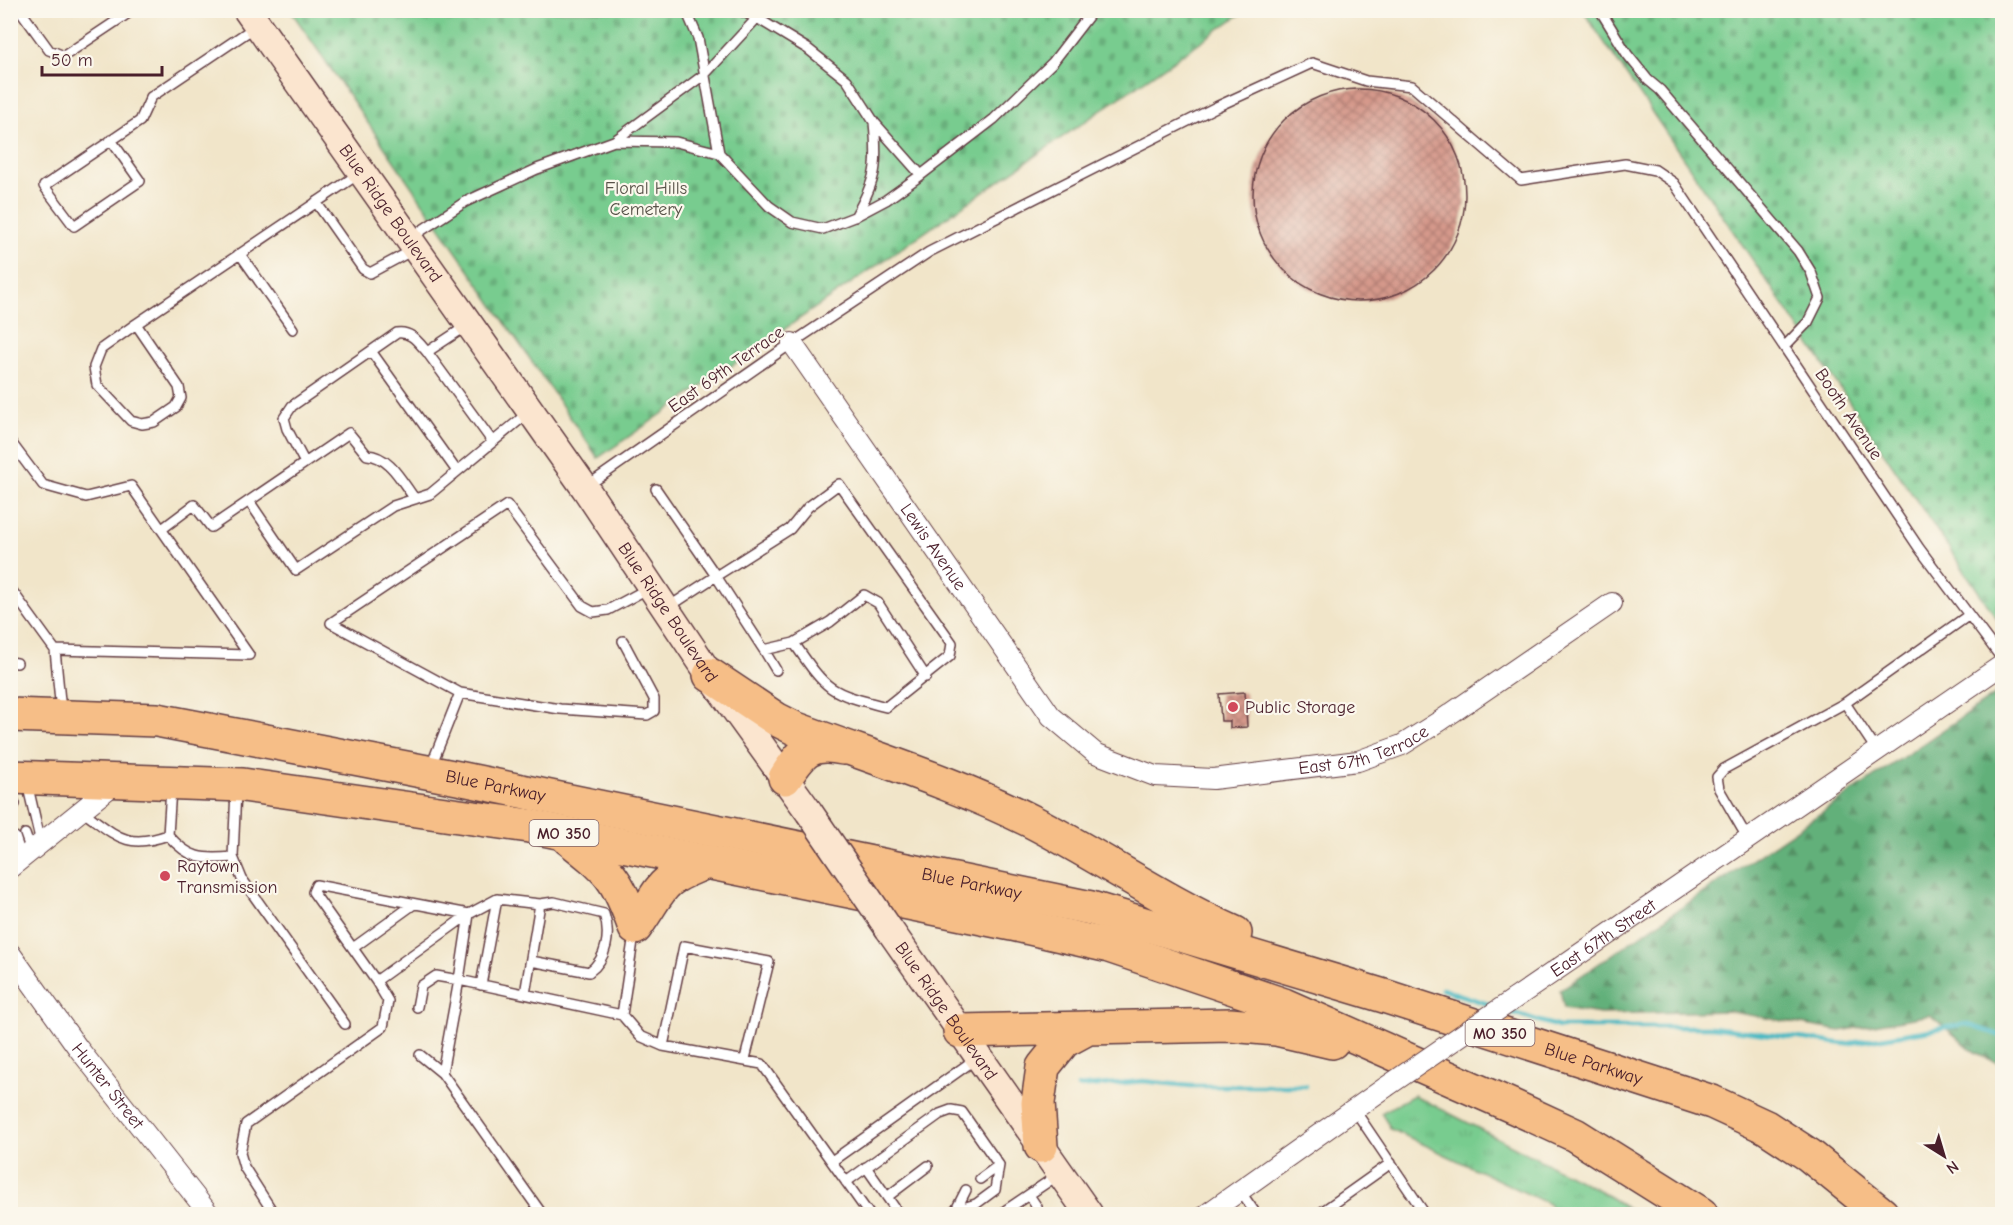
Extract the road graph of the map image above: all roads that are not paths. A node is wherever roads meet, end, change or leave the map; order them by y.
1 (20, 10) edge
2 (133, 10) edge
3 (686, 10) edge
4 (739, 10) edge
5 (1093, 10) edge
6 (1600, 10) edge
7 (758, 14) edge
8 (252, 18) edge
9 (705, 74) junction
10 (874, 122) junction
11 (111, 140) junction
12 (614, 141) junction
13 (719, 153) junction
14 (362, 172) junction
15 (921, 175) junction
16 (1674, 183) joint
17 (316, 202) junction
18 (855, 218) junction
19 (412, 243) junction
20 (240, 254) junction
21 (136, 324) junction
22 (470, 324) junction
23 (293, 329) dead end
24 (792, 343) junction
25 (1784, 347) junction
26 (371, 351) junction
27 (427, 352) junction
28 (531, 410) junction
29 (10, 441) edge
30 (492, 441) junction
31 (304, 463) junction
32 (456, 470) junction
33 (585, 488) junction
34 (656, 489) dead end
35 (415, 499) junction
36 (249, 501) junction
37 (162, 529) junction
38 (716, 576) junction
39 (651, 587) junction
40 (10, 588) edge
41 (1612, 603) dead end
42 (665, 610) junction
43 (1969, 615) junction
44 (624, 641) dead end
45 (794, 643) junction
46 (55, 650) junction
47 (764, 650) junction
48 (2002, 659) edge
49 (2002, 665) edge
50 (776, 669) dead end
51 (710, 675) junction
52 (926, 677) junction
53 (460, 693) junction
54 (1845, 703) junction
55 (10, 714) edge
56 (62, 716) junction
57 (1080, 743) joint
58 (851, 749) junction
59 (1877, 751) junction
60 (428, 773) junction
61 (785, 778) junction
62 (118, 781) junction
63 (171, 783) junction
64 (236, 784) junction
65 (15, 788) edge
66 (82, 811) junction
67 (562, 833) junction
68 (25, 834) dead end
69 (168, 835) junction
70 (15, 837) dead end
71 (1748, 839) junction
72 (232, 857) junction
73 (22, 859) edge
74 (707, 862) junction
75 (497, 899) junction
76 (414, 904) junction
77 (540, 904) junction
78 (469, 914) junction
79 (635, 928) junction
80 (353, 948) junction
81 (10, 953) edge
82 (531, 961) junction
83 (459, 980) junction
84 (375, 981) junction
85 (481, 985) junction
86 (525, 994) junction
87 (1384, 996) junction
88 (417, 1007) dead end
89 (622, 1016) junction
90 (345, 1024) dead end
91 (1088, 1028) junction
92 (969, 1044) junction
93 (663, 1046) junction
94 (420, 1055) dead end
95 (745, 1059) junction
96 (442, 1073) junction
97 (1354, 1109) junction
98 (1041, 1146) junction
99 (832, 1161) junction
100 (1390, 1163) junction
101 (999, 1165) junction
102 (928, 1166) dead end
103 (866, 1167) junction
104 (1632, 1169) junction
105 (1060, 1173) junction
106 (980, 1179) dead end
107 (846, 1182) junction
108 (966, 1190) dead end
109 (1240, 1191) junction
110 (1029, 1195) junction
111 (887, 1197) junction
112 (1037, 1207) dead end
113 (953, 1212) edge
114 (209, 1215) edge
115 (274, 1215) edge
116 (542, 1215) edge
117 (869, 1215) edge
118 (899, 1215) edge
119 (1009, 1215) edge
120 (1089, 1215) edge
121 (1207, 1215) edge
122 (1256, 1215) edge
123 (1319, 1215) edge
124 (1425, 1215) edge
125 (1701, 1215) edge
126 (1882, 1215) edge

1 - 2 lane
3 - 9 lane
4 - 7 lane
5 - 15 lane
6 - 25 lane
7 - 9 lane
7 - 10 lane
8 - 11 lane
8 - 14 main road, Blue Ridge Boulevard
9 - 12 lane
9 - 13 lane
10 - 15 lane
10 - 18 lane
11 - 11 lane
12 - 13 lane
12 - 19 lane
13 - 18 lane
14 - 17 lane
14 - 19 main road, Blue Ridge Boulevard
15 - 18 lane
16 - 24 lane, East 69th Terrace
16 - 25 lane, Booth Avenue
17 - 19 lane
17 - 20 lane
19 - 22 main road, Blue Ridge Boulevard
20 - 21 lane
20 - 23 lane
21 - 21 lane
22 - 27 lane
22 - 28 main road, Blue Ridge Boulevard
24 - 33 lane, East 69th Terrace
24 - 57 street, Lewis Avenue
25 - 43 lane, Booth Avenue
26 - 27 lane
26 - 31 lane
26 - 32 lane
27 - 30 lane
28 - 30 lane
28 - 33 main road, Blue Ridge Boulevard
29 - 37 lane
30 - 32 lane
31 - 35 lane
31 - 36 lane
32 - 35 lane
33 - 39 main road, Blue Ridge Boulevard
34 - 38 lane
35 - 36 lane
36 - 37 lane
37 - 46 lane
38 - 42 lane
38 - 47 lane
38 - 52 lane
39 - 42 main road, Blue Ridge Boulevard
39 - 53 lane
40 - 46 lane
41 - 57 street, East 67th Terrace
42 - 51 main road, Blue Ridge Boulevard
43 - 48 lane, Booth Avenue
43 - 54 lane
44 - 53 lane
45 - 47 lane
45 - 52 lane
45 - 52 lane
46 - 56 lane
47 - 50 lane
49 - 59 street, East 67th Street
51 - 58 highway
51 - 61 main road, Blue Ridge Boulevard
53 - 60 lane
54 - 59 lane
54 - 71 lane
55 - 56 highway, Blue Parkway / MO 350
56 - 60 highway, Blue Parkway / MO 350
58 - 61 highway
58 - 87 highway
59 - 71 street, East 67th Street
60 - 87 highway, Blue Parkway / MO 350
61 - 92 main road, Blue Ridge Boulevard, bridge
62 - 63 highway, Blue Parkway / MO 350
62 - 65 highway, Blue Parkway / MO 350
62 - 66 street
63 - 64 highway, Blue Parkway / MO 350
63 - 69 lane
64 - 67 highway, Blue Parkway / MO 350
64 - 72 lane
65 - 73 lane
66 - 69 lane
66 - 73 street
67 - 74 highway, Blue Parkway / MO 350
67 - 79 highway
68 - 73 lane
69 - 72 lane
70 - 73 lane
71 - 97 street, East 67th Street, bridge
72 - 90 lane
74 - 79 highway
74 - 104 highway, Blue Parkway / MO 350
75 - 77 lane
75 - 78 lane
75 - 85 lane
76 - 78 lane
76 - 80 lane
76 - 80 lane
77 - 82 lane
77 - 82 lane
78 - 83 lane
78 - 84 lane
79 - 89 lane
80 - 84 lane
81 - 114 street, Hunter Street
82 - 86 lane
83 - 85 lane
83 - 88 lane
83 - 96 lane
84 - 115 lane
85 - 86 lane
86 - 89 lane
87 - 126 highway, Blue Parkway / MO 350
89 - 93 lane
91 - 92 highway
91 - 98 highway
91 - 104 highway
92 - 98 main road, Blue Ridge Boulevard
92 - 99 lane
93 - 95 lane
93 - 95 lane
94 - 96 lane
95 - 99 lane
96 - 116 lane
97 - 100 lane
97 - 109 street, East 67th Street
98 - 105 main road, Blue Ridge Boulevard
99 - 107 lane
100 - 123 lane
100 - 124 lane
101 - 103 lane
101 - 106 lane
101 - 113 lane
102 - 111 lane
103 - 107 lane
103 - 111 lane
104 - 125 highway, Blue Parkway / MO 350
105 - 110 lane
105 - 120 main road, Blue Ridge Boulevard
107 - 117 lane
108 - 113 lane
109 - 121 street, East 67th Street
109 - 122 lane
110 - 112 lane
110 - 119 lane
111 - 118 lane

